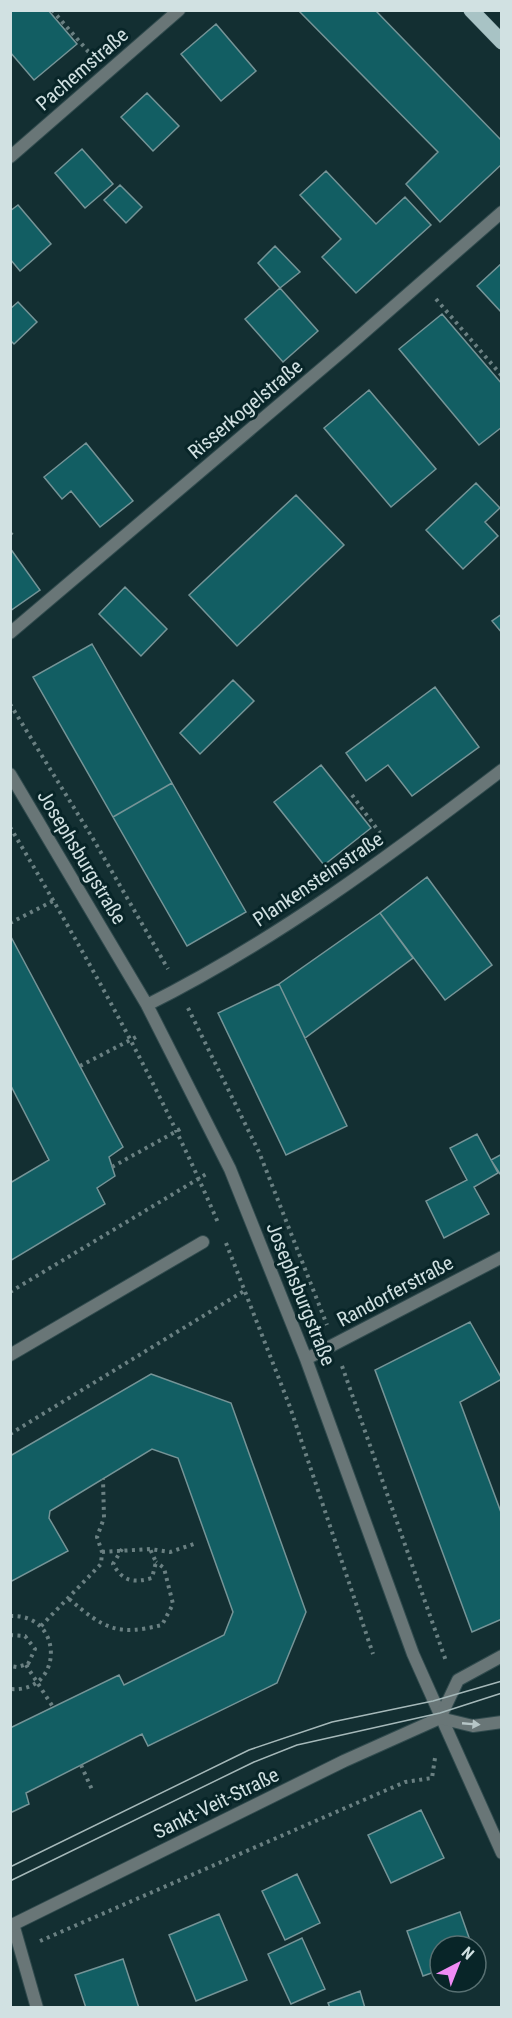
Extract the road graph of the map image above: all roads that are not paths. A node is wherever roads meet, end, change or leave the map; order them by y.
1 (180, 10) edge
2 (471, 10) edge
3 (501, 42) edge
4 (10, 157) edge
5 (501, 212) edge
6 (10, 633) edge
7 (501, 770) edge
8 (10, 774) edge
9 (147, 1005) junction
10 (203, 1242) dead end
11 (501, 1257) edge
12 (10, 1355) edge
13 (306, 1359) junction
14 (501, 1656) edge
15 (440, 1718) junction
16 (501, 1722) edge
17 (501, 1853) edge
18 (12, 1925) edge
19 (37, 2007) edge

1 - 4 street, Pachemstraße
2 - 3 main road
5 - 6 street, Risserkogelstraße
7 - 9 street, Plankensteinstraße
8 - 9 street, Josephsburgstraße
9 - 13 street, Josephsburgstraße
10 - 12 street
11 - 13 street, Randorferstraße
13 - 15 street, Josephsburgstraße
14 - 15 street
15 -> 16 street
15 - 17 street, Josephsburgstraße
15 - 18 street, Sankt-Veit-Straße
18 - 19 street

